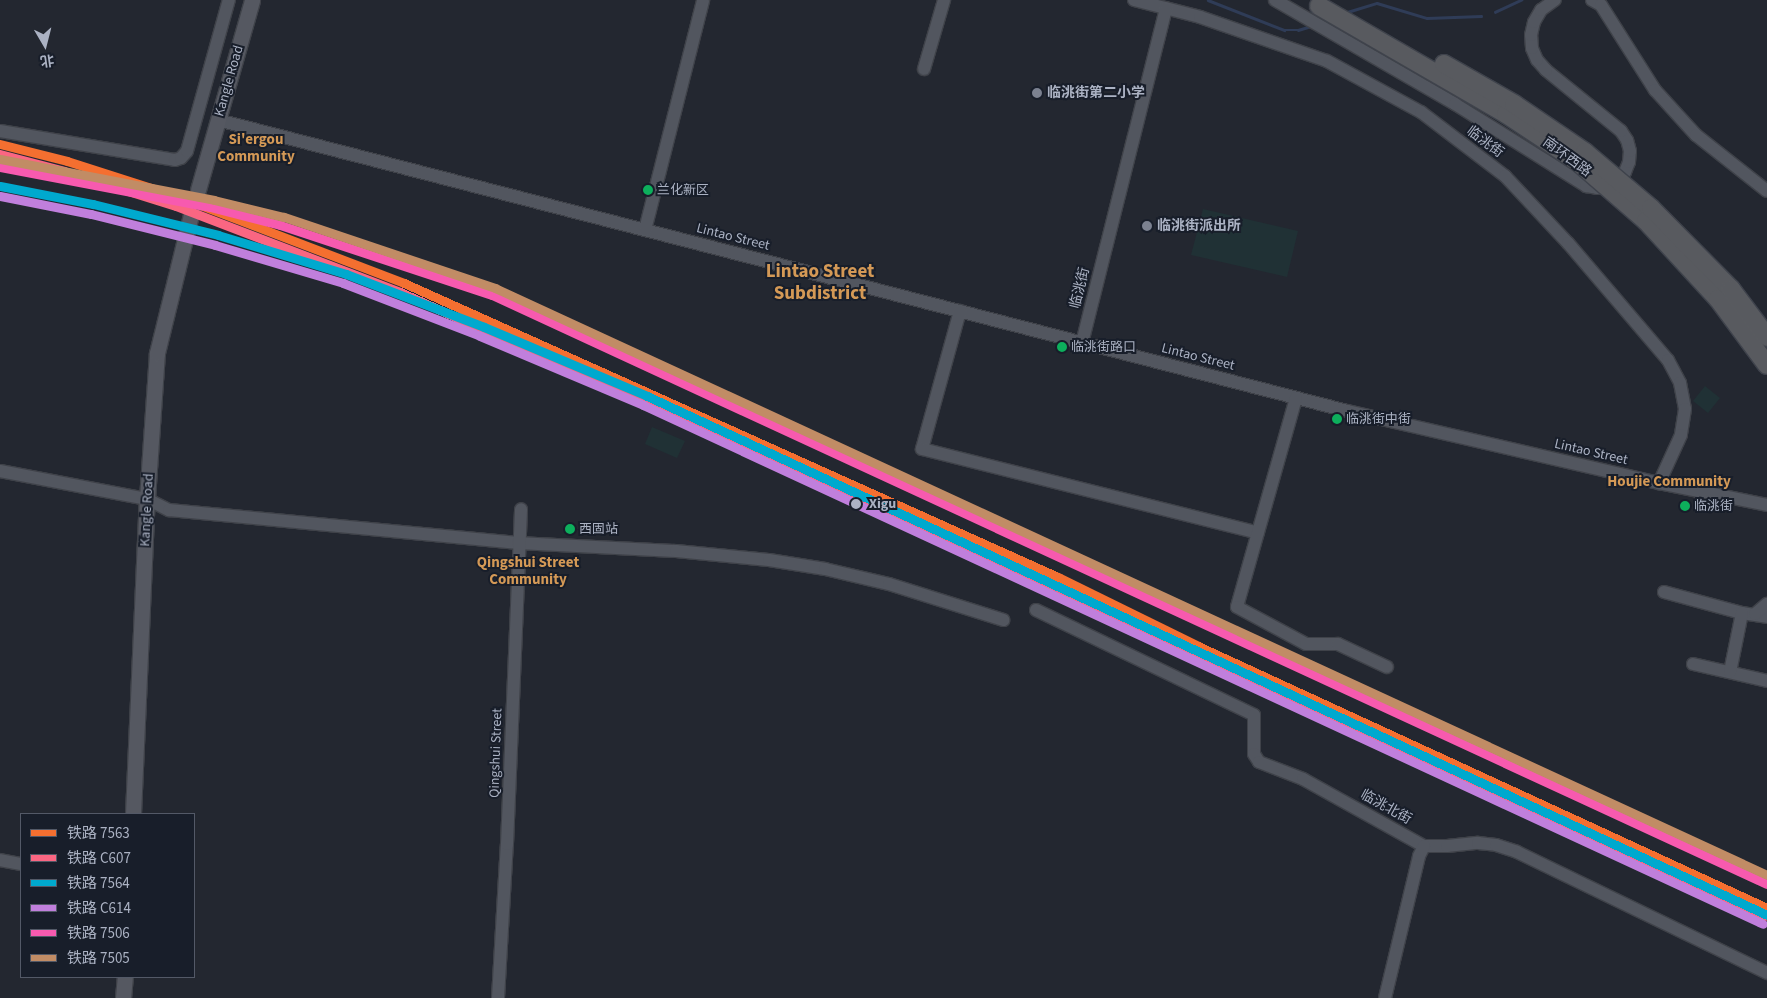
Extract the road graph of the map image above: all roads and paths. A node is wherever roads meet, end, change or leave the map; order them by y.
1 (229, 0) edge
2 (252, 0) edge
3 (703, 0) edge
4 (944, 0) edge
5 (1134, 0) edge
6 (1275, 0) edge
7 (1555, 0) edge
8 (1592, 0) edge
9 (1325, 3) edge
10 (1166, 8) junction
11 (924, 69) dead end
12 (218, 120) junction
13 (0, 131) edge
14 (198, 190) tunnel mouth
15 (1767, 191) edge
16 (192, 210) tunnel mouth
17 (645, 230) junction
18 (960, 311) junction
19 (1767, 337) edge
20 (1082, 343) junction
21 (1767, 365) edge
22 (1296, 398) junction
23 (0, 471) edge
24 (1659, 483) junction
25 (147, 499) junction
26 (1767, 504) edge
27 (521, 509) dead end
28 (1258, 533) junction
29 (518, 543) junction
30 (1664, 592) dead end
31 (1767, 604) edge
32 (1036, 610) dead end
33 (1742, 612) junction
34 (1761, 615) edge
35 (1003, 620) dead end
36 (1693, 664) dead end
37 (1387, 667) dead end
38 (1730, 672) junction
39 (1767, 681) edge
40 (133, 813) edge
41 (1424, 846) junction
42 (0, 860) edge
43 (20, 864) edge
44 (1767, 973) edge
45 (125, 978) edge
46 (124, 998) edge
47 (498, 998) edge
48 (1385, 998) edge

1 - 13 street
2 - 12 main road, Kangle Road
3 - 17 street
4 - 11 street
5 - 10 street, 临洮街
6 - 7 street
8 - 15 street
9 - 19 highway, 南环西路, bridge
9 - 21 highway, 南环西路, bridge
10 - 20 street, 临洮街
10 - 24 street, 临洮街
12 - 14 main road, Kangle Road
12 - 17 street, Lintao Street
16 - 25 main road, Kangle Road
17 - 18 street, Lintao Street
18 - 20 street, Lintao Street
18 - 28 street
20 - 22 street, Lintao Street
22 - 24 street, Lintao Street
22 - 28 street
23 - 25 street
24 - 26 street
25 - 29 street
25 - 40 main road, Kangle Road
27 - 29 street, Qingshui Street
28 - 37 street
29 - 35 street
29 - 47 street, Qingshui Street
30 - 33 street
31 - 34 street
32 - 41 street, 临洮北街
33 - 34 street
33 - 38 street
36 - 38 street
38 - 39 street
41 - 44 street, 临洮北街
41 - 48 street
42 - 43 street
45 - 46 main road

